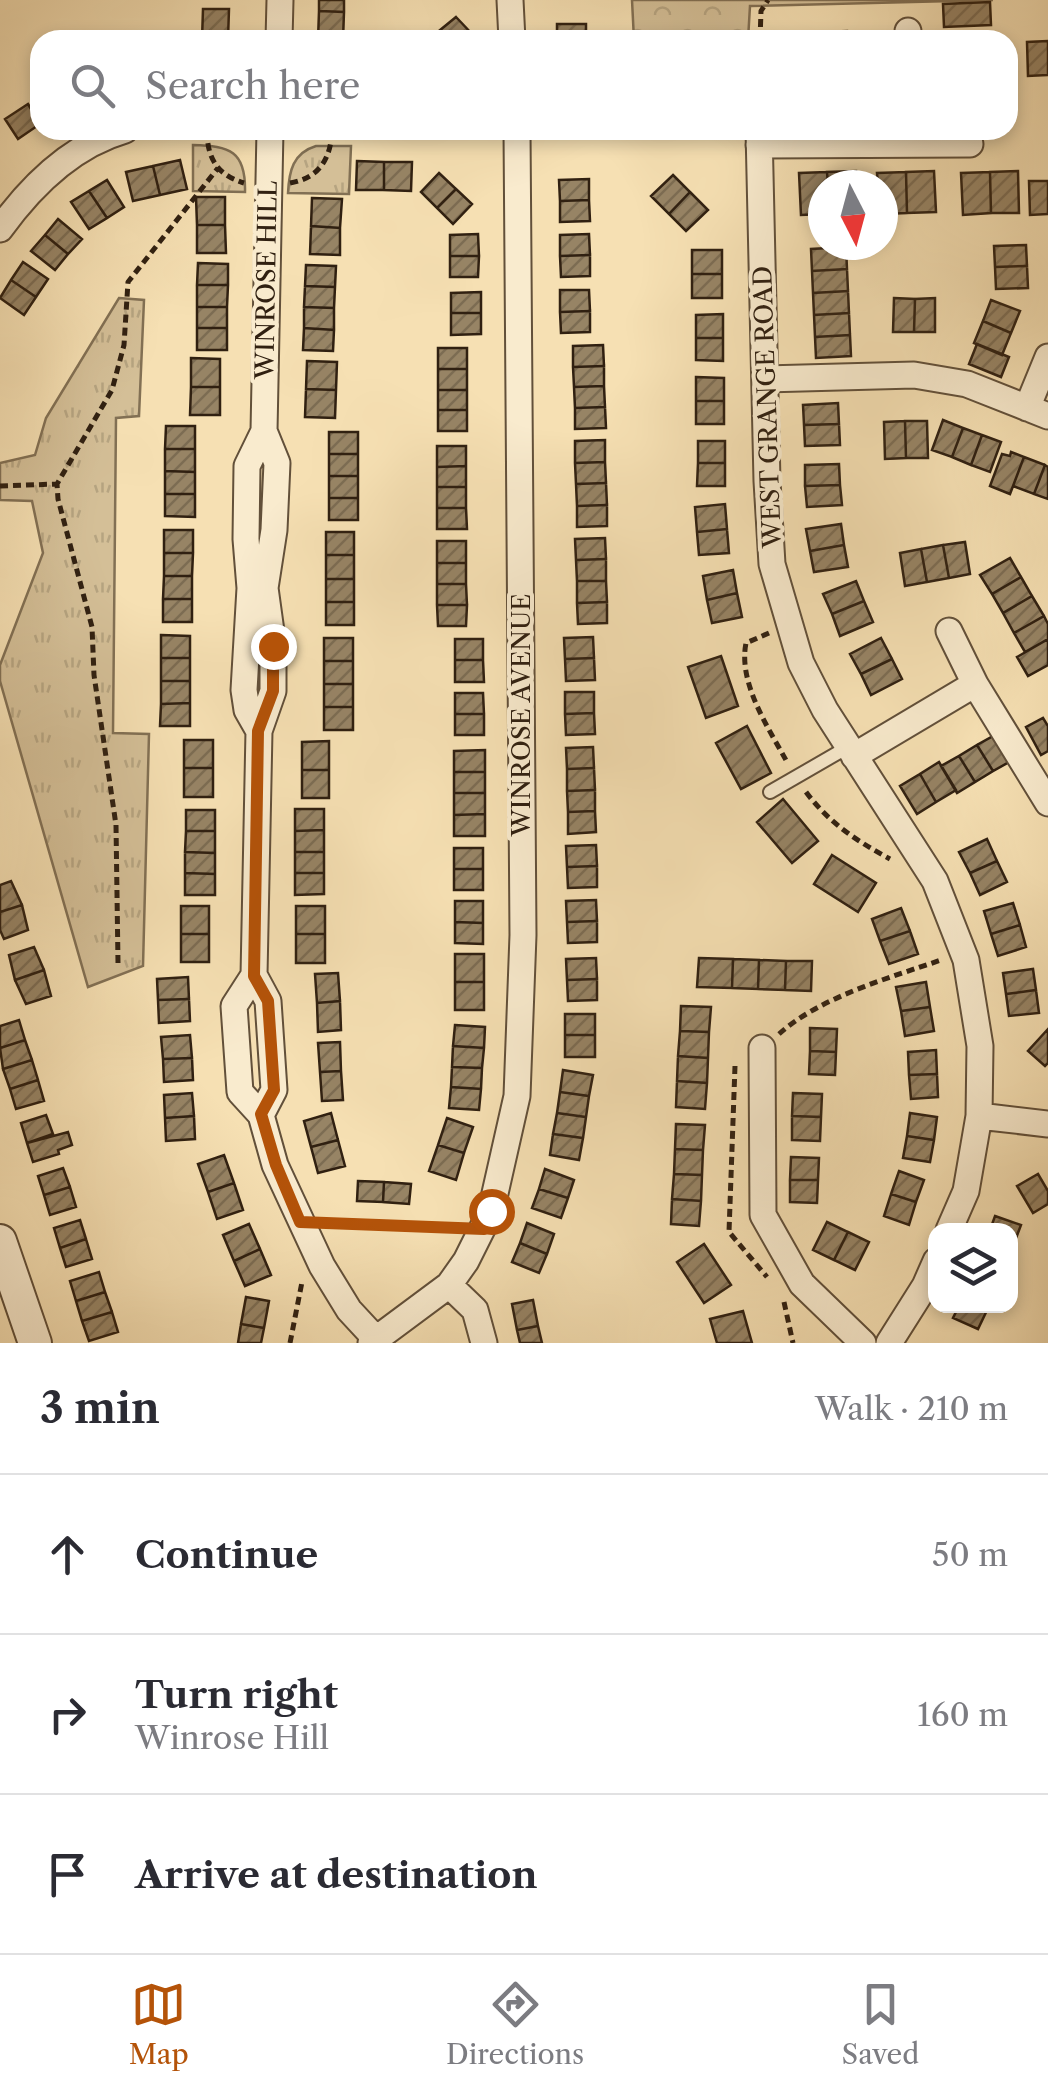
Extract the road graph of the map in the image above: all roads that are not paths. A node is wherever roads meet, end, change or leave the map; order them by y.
1 (280, 0) edge
2 (510, 0) edge
3 (279, 30) edge
4 (512, 30) edge
5 (100, 140) edge
6 (270, 140) edge
7 (516, 140) edge
8 (759, 140) edge
9 (935, 140) edge
10 (970, 144) dead end
11 (0, 228) edge
12 (1048, 357) edge
13 (765, 379) junction
14 (1037, 412) edge
15 (949, 631) dead end
16 (975, 684) junction
17 (851, 752) junction
18 (770, 792) dead end
19 (1048, 804) edge
20 (762, 1048) road end
21 (979, 1116) junction
22 (1048, 1124) edge
23 (952, 1223) edge
24 (0, 1242) edge
25 (928, 1279) edge
26 (449, 1285) junction
27 (373, 1340) edge
28 (35, 1343) edge
29 (484, 1343) edge
30 (863, 1343) edge
31 (890, 1343) edge

1 - 3 street
2 - 4 street
5 - 11 street
6 - 27 street, WINROSE HILL
7 - 26 street, WINROSE AVENUE
8 - 13 street, WEST GRANGE ROAD
9 - 10 street
12 - 14 street
13 - 14 street
13 - 17 street, WEST GRANGE ROAD
15 - 16 street
16 - 17 street
16 - 19 street
17 - 18 lane
17 - 21 street, WEST GRANGE ROAD
20 - 30 street
21 - 22 street
21 - 23 street, WEST GRANGE ROAD
24 - 28 street
25 - 31 street
26 - 27 street, WINROSE AVENUE
26 - 29 street

